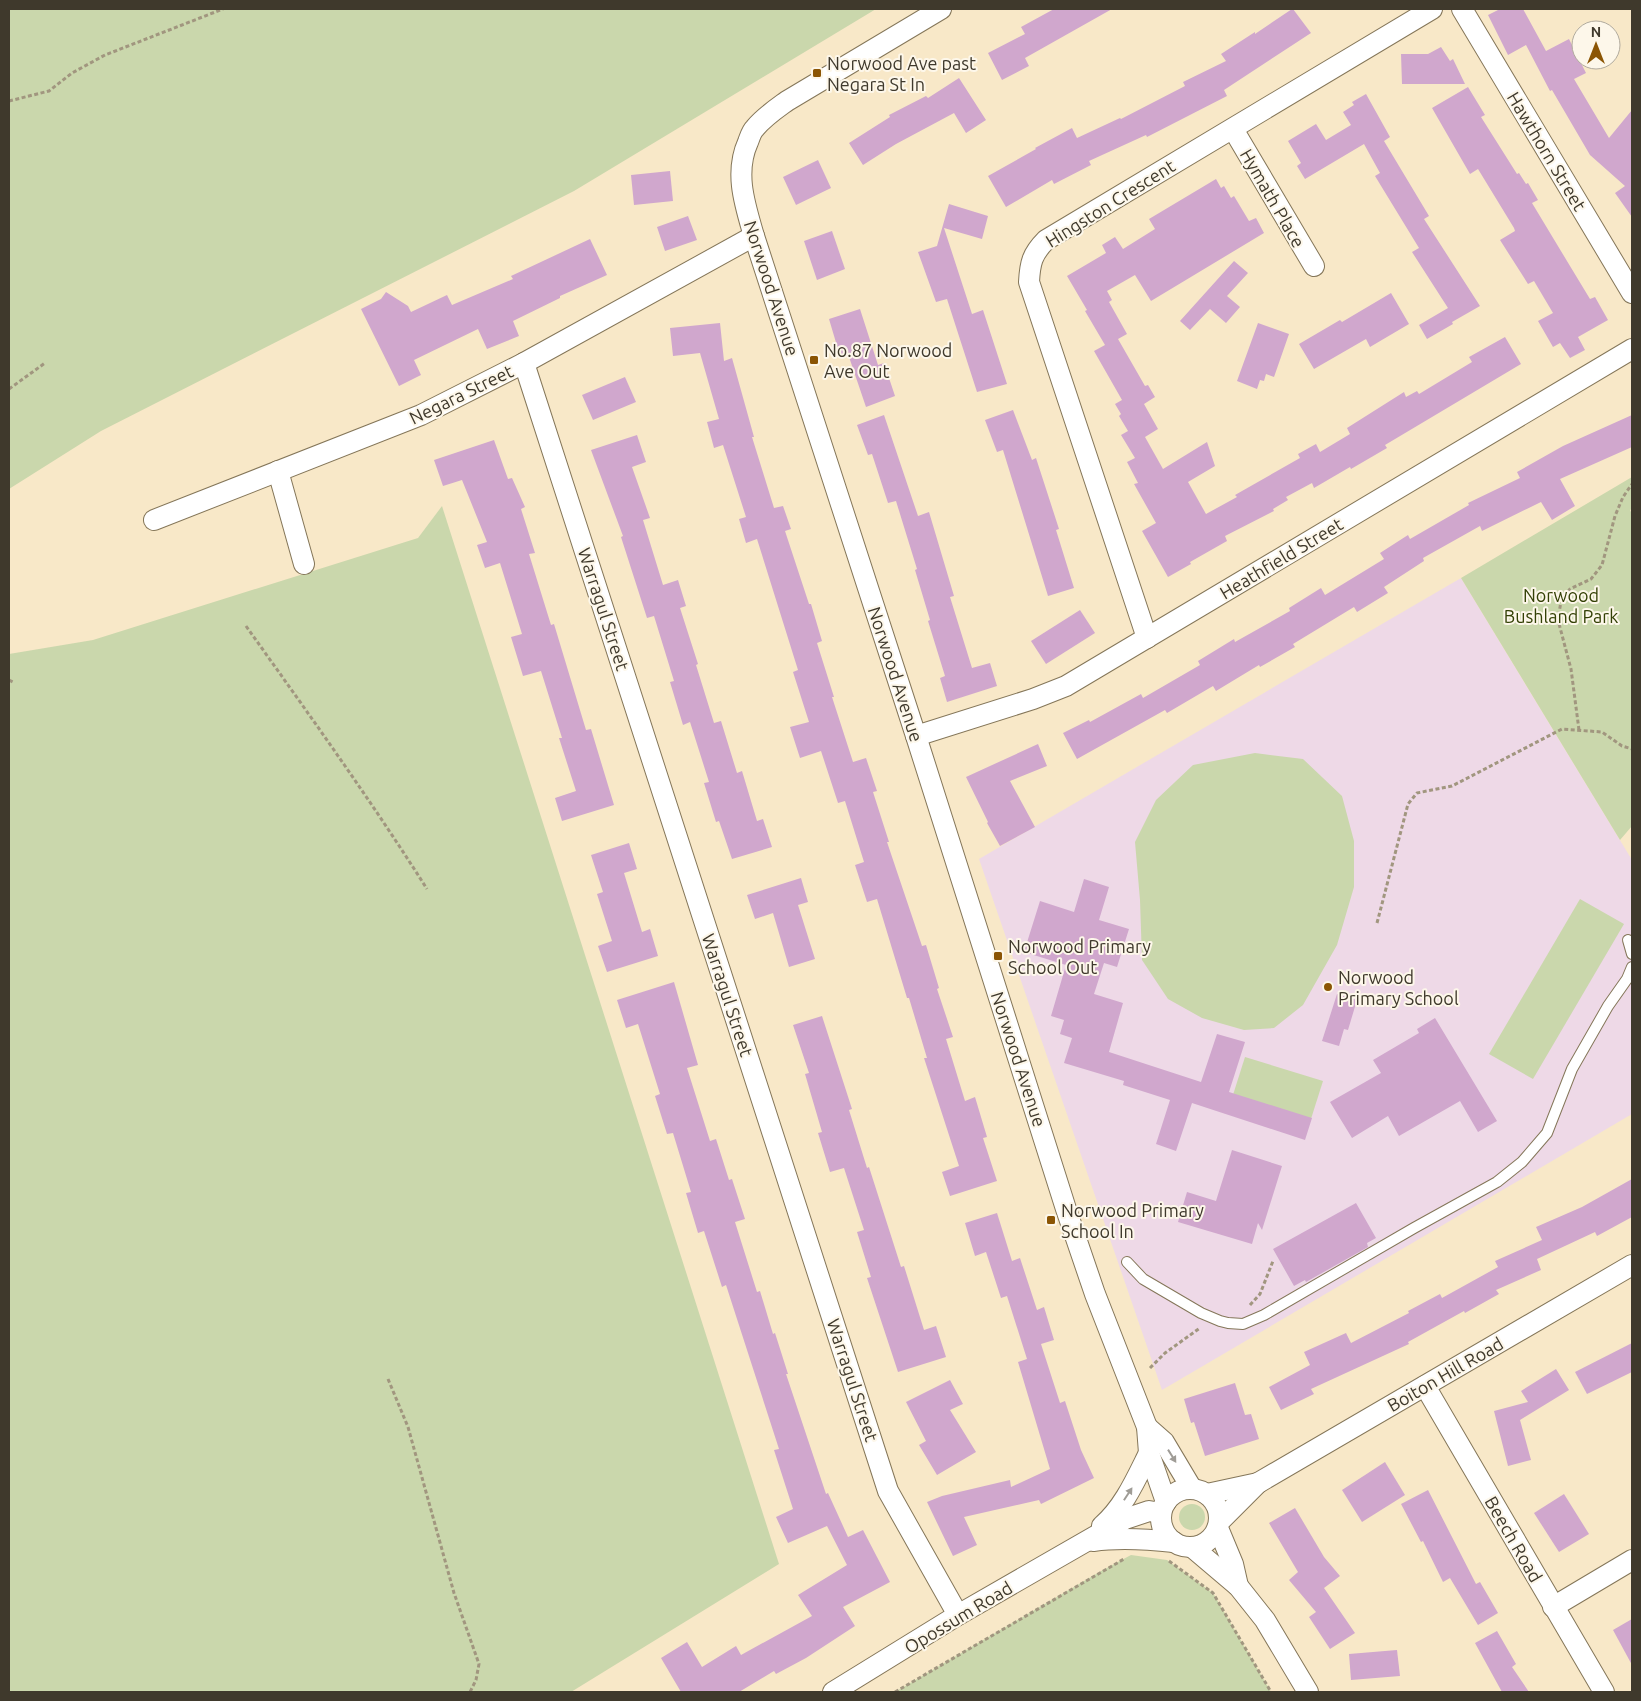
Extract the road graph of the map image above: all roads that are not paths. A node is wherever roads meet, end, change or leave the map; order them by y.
1 (941, 9) edge
2 (1432, 9) edge
3 (1462, 9) edge
4 (1233, 129) junction
5 (754, 236) junction
6 (1314, 266) dead end
7 (1632, 293) edge
8 (1632, 349) edge
9 (524, 363) junction
10 (278, 471) junction
11 (154, 520) dead end
12 (304, 564) dead end
13 (1147, 638) junction
14 (916, 736) junction
15 (1628, 940) dead end
16 (1632, 954) edge
17 (1632, 967) edge
18 (1127, 1262) dead end
19 (1632, 1265) edge
20 (1425, 1386) junction
21 (1147, 1426) junction
22 (1149, 1453) junction
23 (1258, 1483) junction
24 (1200, 1492) junction
25 (1164, 1508) junction
26 (1219, 1525) junction
27 (1084, 1543) junction
28 (1178, 1550) junction
29 (1632, 1560) edge
30 (1238, 1586) junction
31 (1553, 1606) junction
32 (958, 1615) junction
33 (833, 1692) edge
34 (1308, 1692) edge
35 (1604, 1692) edge

1 - 5 street, Norwood Avenue
2 - 4 street, Hingston Crescent
3 - 7 street, Hawthorn Street
4 - 6 street, Hymath Place
4 - 13 street, Hingston Crescent
5 - 9 street, Negara Street
5 - 14 street, Norwood Avenue
8 - 13 street, Heathfield Street
9 - 10 street, Negara Street
9 - 32 street, Warragul Street
10 - 11 street, Negara Street
10 - 12 street
13 - 14 street, Heathfield Street
14 - 21 street, Norwood Avenue
15 - 16 lane
17 - 18 lane
19 - 20 street, Boiton Hill Road
20 - 23 street, Boiton Hill Road
20 - 31 street, Beech Road
21 - 22 street, Norwood Avenue
21 -> 24 street, Norwood Avenue
22 - 25 street, Norwood Avenue
27 -> 22 street
23 - 24 street, Boiton Hill Road
23 - 26 street, Boiton Hill Road
24 - 25 street
24 - 26 street
25 - 27 street, Opossum Road
25 - 28 street
26 - 28 street
26 - 30 street
27 - 28 street, Opossum Road
27 - 32 street, Opossum Road
28 - 30 street
29 - 31 street
30 - 34 street
31 - 35 street, Beech Road
32 - 33 street, Opossum Road

